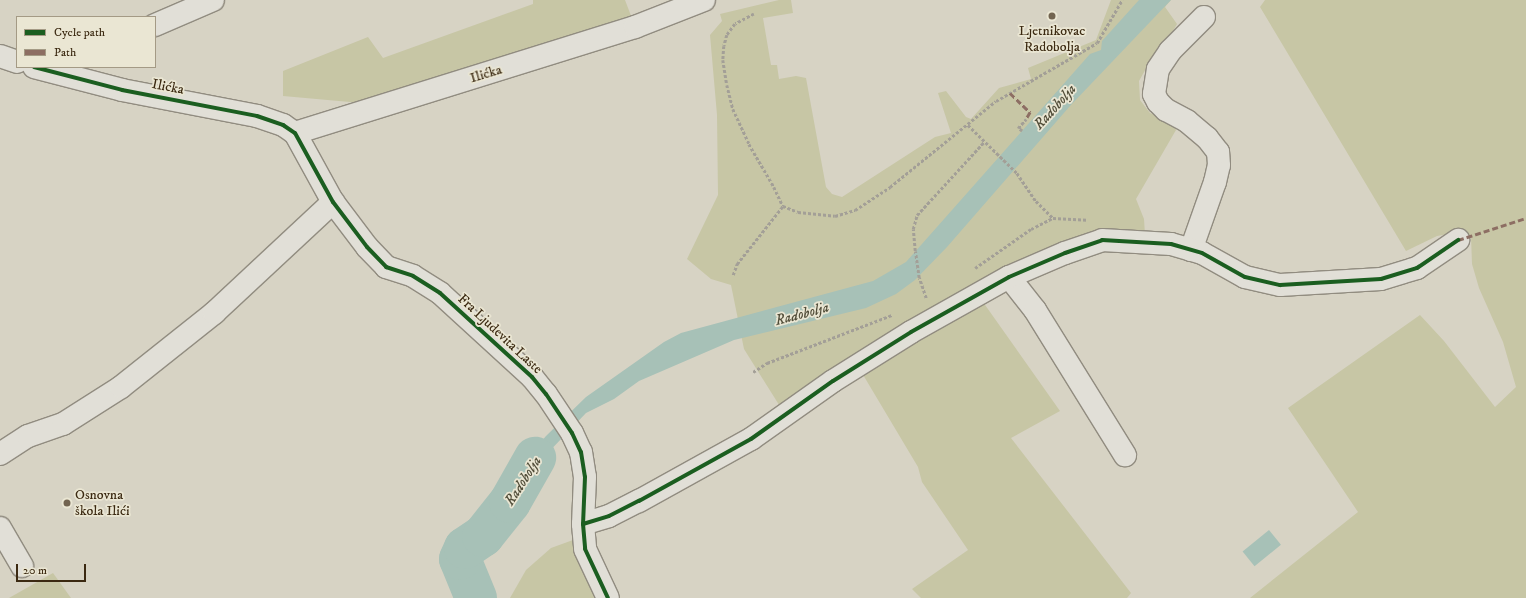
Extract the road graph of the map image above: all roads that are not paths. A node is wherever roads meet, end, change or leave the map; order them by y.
1 (213, 0) edge
2 (704, 0) edge
3 (1204, 17) dead end
4 (156, 25) edge
5 (0, 56) edge
6 (16, 62) edge
7 (38, 68) edge
8 (295, 133) junction
9 (333, 202) junction
10 (1458, 240) dead end
11 (1191, 250) junction
12 (1009, 277) junction
13 (0, 454) edge
14 (1125, 455) dead end
15 (583, 524) junction
16 (0, 528) edge
17 (22, 566) dead end
18 (608, 598) edge

1 - 4 street
2 - 8 street, Ilićka
3 - 11 street
5 - 6 street
7 - 8 street, Ilićka
8 - 9 street, Fra Ljudevita Laste
9 - 13 street
9 - 15 street, Fra Ljudevita Laste
10 - 11 street
11 - 12 street
12 - 14 street
12 - 15 street
15 - 18 street, Fra Ljudevita Laste
16 - 17 street

